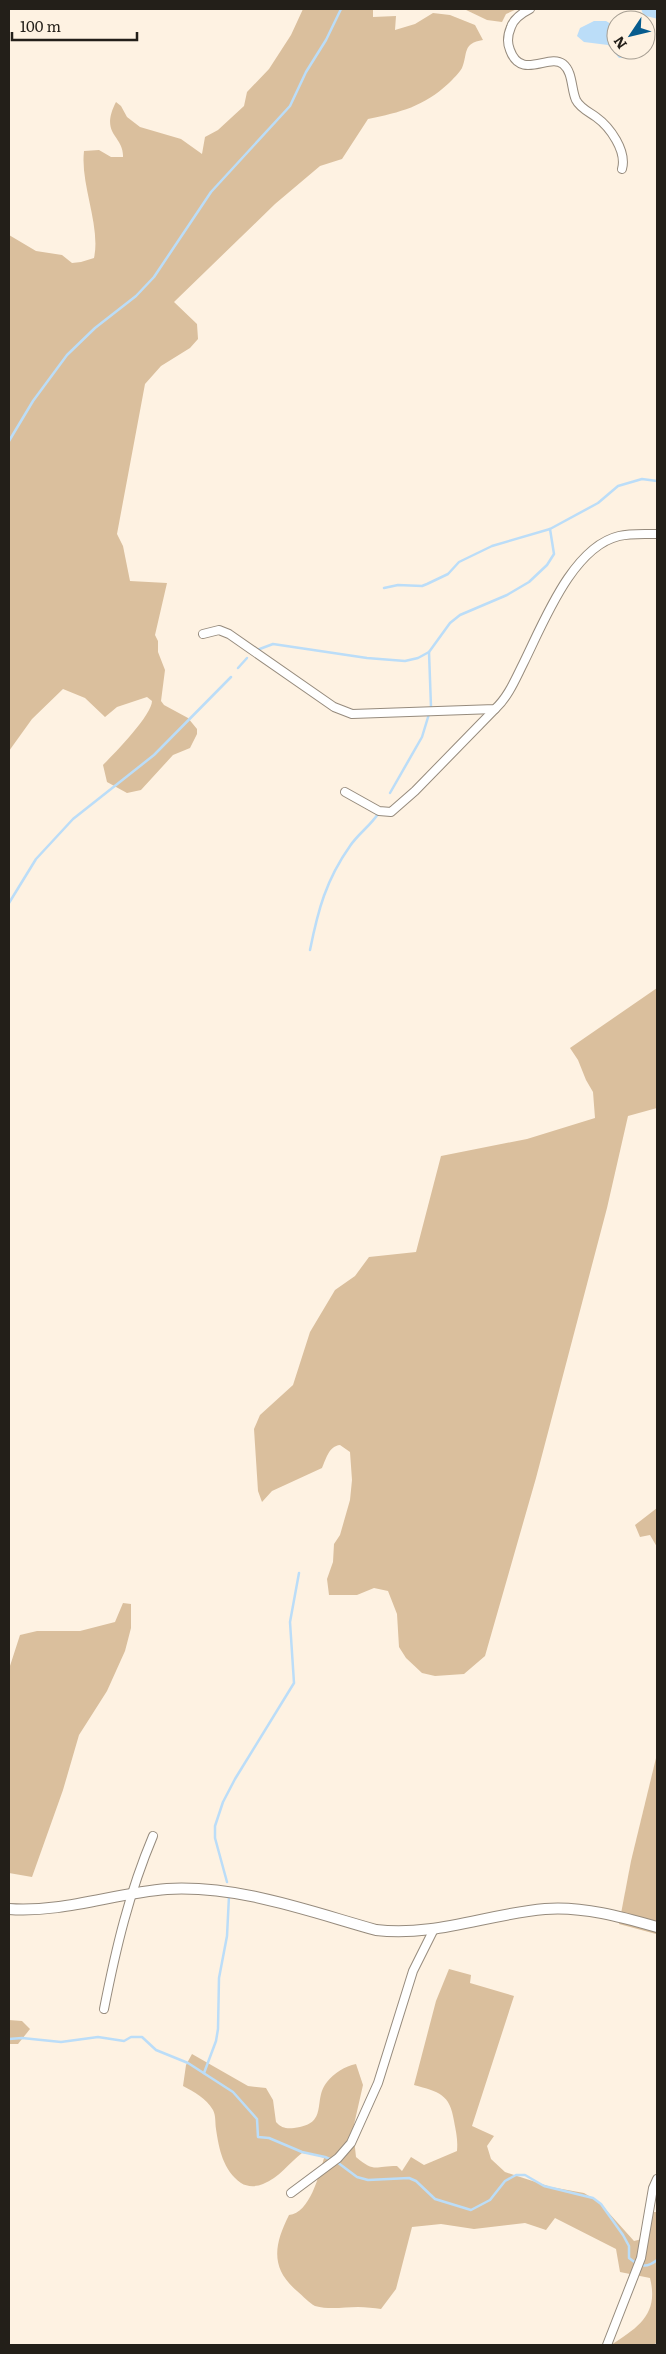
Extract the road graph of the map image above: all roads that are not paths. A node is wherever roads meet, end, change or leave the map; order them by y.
1 (530, 9) edge
2 (622, 169) dead end
3 (657, 534) edge
4 (203, 634) dead end
5 (495, 709) junction
6 (345, 792) dead end
7 (153, 1836) dead end
8 (132, 1893) junction
9 (9, 1909) edge
10 (657, 1927) edge
11 (434, 1929) junction
12 (104, 2009) dead end
13 (657, 2179) edge
14 (291, 2193) dead end
15 (607, 2345) edge

1 - 2 street
3 - 5 street
4 - 5 street
5 - 6 street
7 - 8 street
8 - 9 street
8 - 11 street
8 - 12 street
10 - 11 street
11 - 14 street
13 - 15 street

